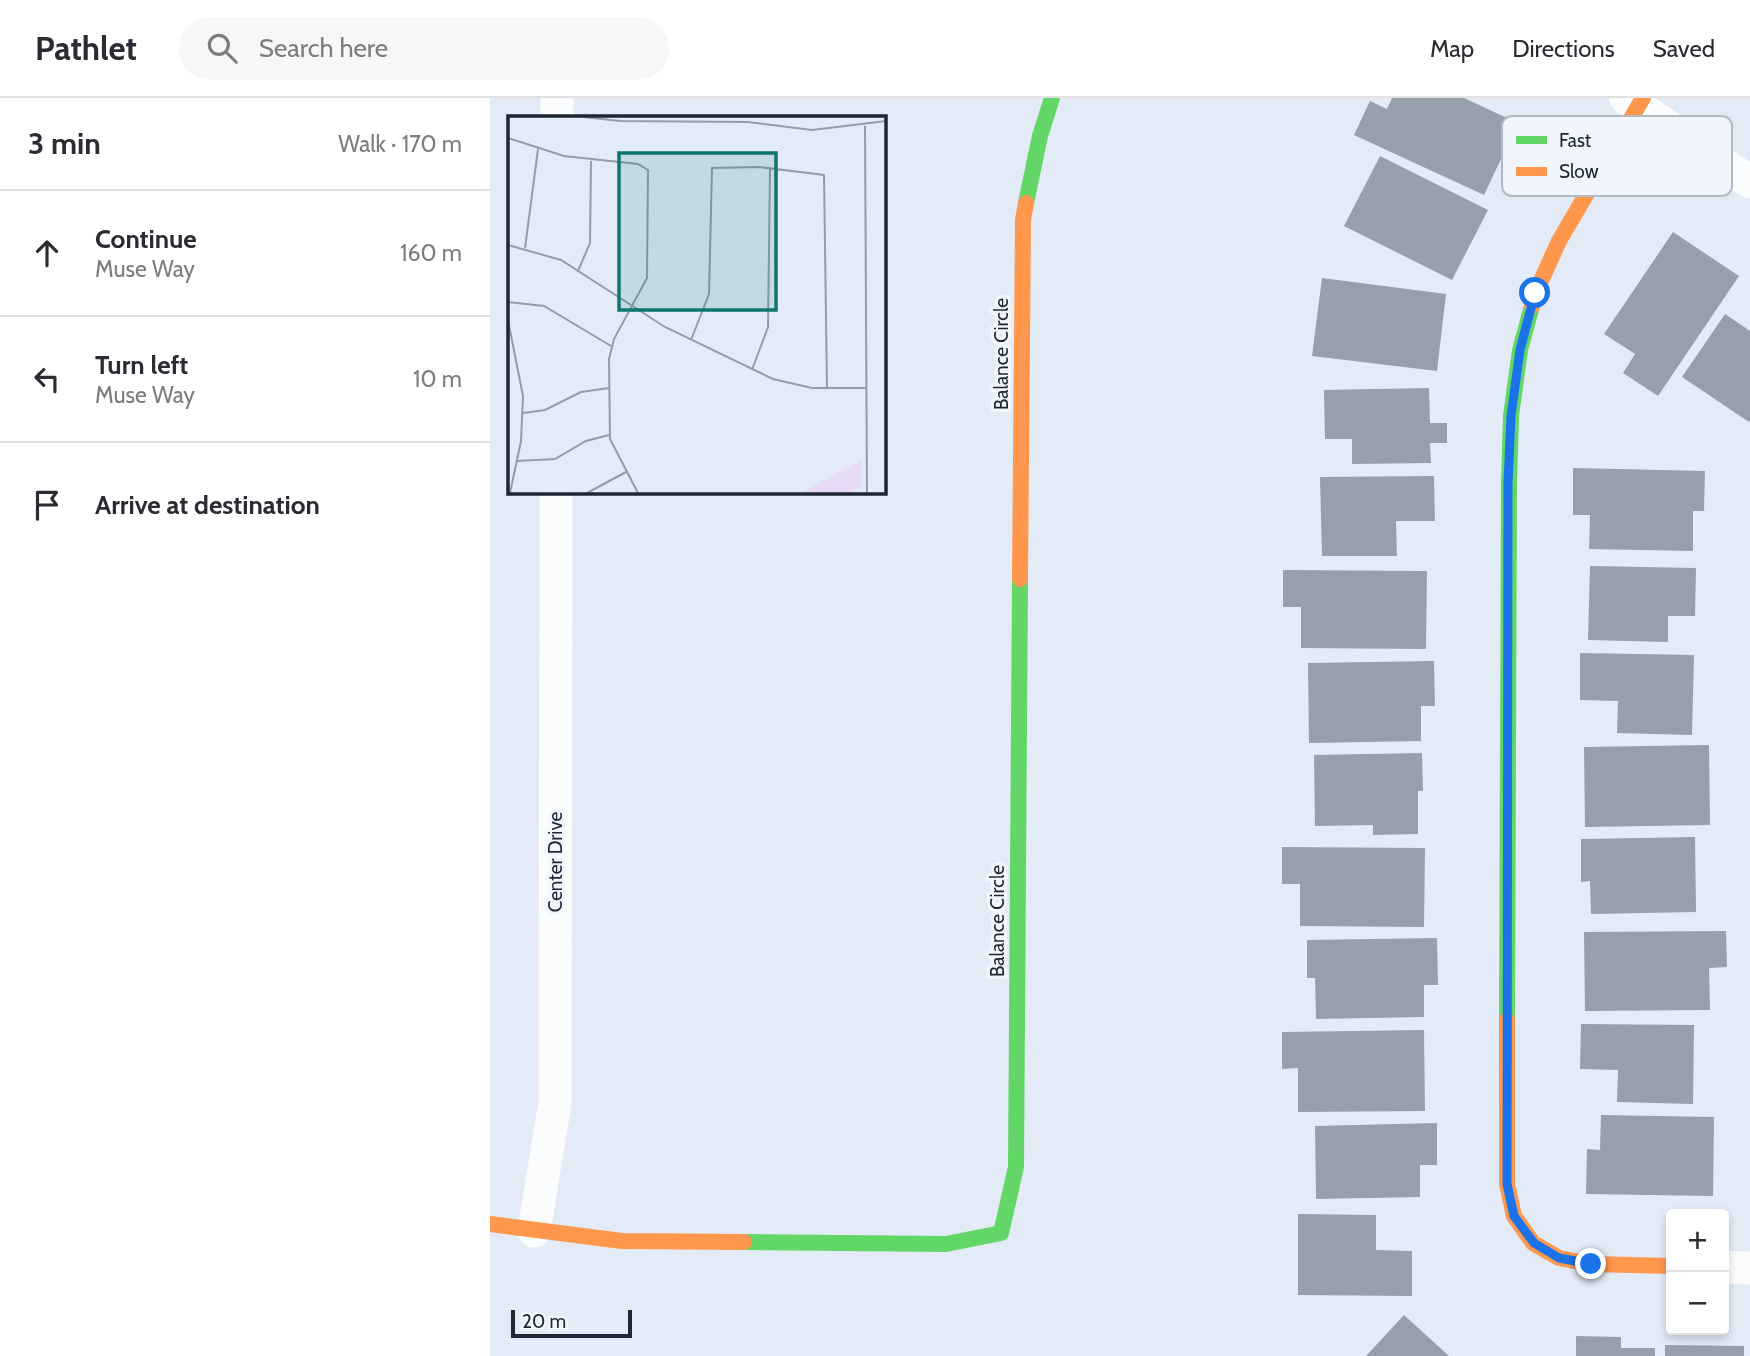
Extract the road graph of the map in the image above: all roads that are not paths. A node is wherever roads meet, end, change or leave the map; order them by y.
1 (557, 98) edge
2 (1052, 98) edge
3 (1636, 100) edge
4 (557, 116) edge
5 (1627, 116) edge
6 (1658, 116) edge
7 (1732, 169) edge
8 (1750, 182) edge
9 (1584, 196) edge
10 (556, 494) edge
11 (490, 1224) edge
12 (534, 1231) junction
13 (1666, 1266) edge
14 (1729, 1267) edge
15 (1750, 1268) edge

1 - 4 street
2 - 12 street, Balance Circle
3 - 5 street
3 - 6 street
7 - 8 street
9 - 13 street
10 - 12 street, Center Drive
11 - 12 street, Balance Circle
14 - 15 street

